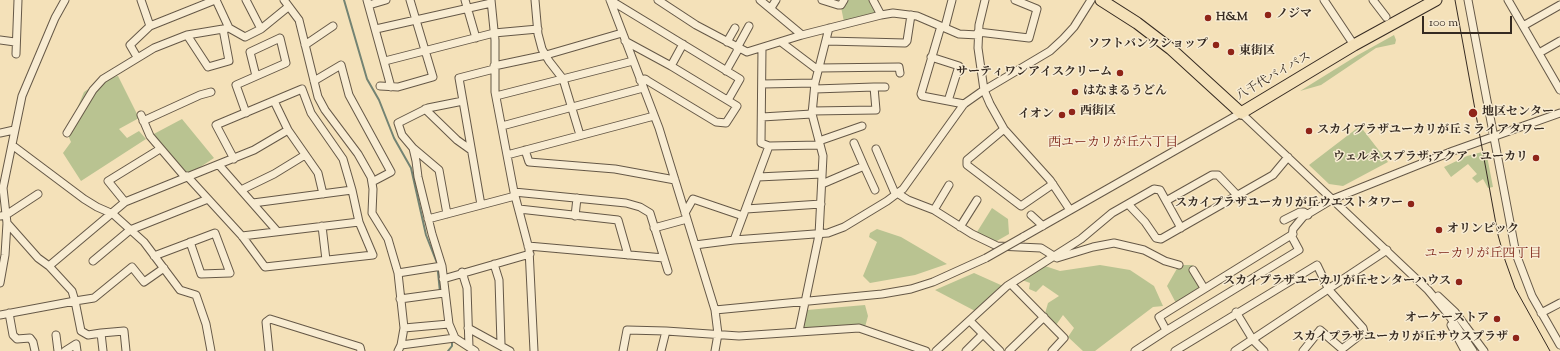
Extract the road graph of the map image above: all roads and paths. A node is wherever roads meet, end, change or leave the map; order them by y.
1 (18, 0) edge
2 (64, 0) edge
3 (141, 0) edge
4 (215, 0) edge
5 (246, 0) edge
6 (284, 0) edge
7 (386, 0) edge
8 (410, 0) edge
9 (465, 0) edge
10 (535, 0) edge
11 (610, 0) edge
12 (658, 0) edge
13 (760, 0) edge
14 (776, 0) edge
15 (822, 0) edge
16 (844, 0) edge
17 (873, 0) edge
18 (952, 0) edge
19 (985, 0) edge
20 (1015, 0) edge
21 (1091, 0) edge
22 (1101, 0) edge
23 (1324, 0) edge
24 (1373, 0) edge
25 (1436, 0) edge
26 (1468, 0) edge
27 (1508, 0) edge
28 (491, 1) edge
29 (368, 2) edge
30 (1560, 4) edge
31 (288, 7) junction
32 (467, 8) junction
33 (771, 8) junction
34 (881, 15) junction
35 (911, 16) junction
36 (1386, 16) dead end
37 (416, 20) junction
38 (150, 26) junction
39 (333, 26) dead end
40 (749, 26) dead end
41 (1524, 26) junction
42 (943, 27) junction
43 (226, 28) junction
44 (735, 28) dead end
45 (829, 28) junction
46 (261, 29) junction
47 (376, 29) junction
48 (538, 29) junction
49 (494, 33) junction
50 (622, 33) junction
51 (978, 33) junction
52 (187, 35) junction
53 (802, 35) junction
54 (476, 38) junction
55 (0, 40) edge
56 (625, 41) junction
57 (827, 41) junction
58 (1560, 41) edge
59 (15, 42) junction
60 (727, 42) junction
61 (781, 42) junction
62 (683, 44) junction
63 (305, 45) junction
64 (1354, 45) junction
65 (738, 48) junction
66 (762, 48) junction
67 (426, 52) junction
68 (1539, 53) junction
69 (16, 54) dead end
70 (546, 56) junction
71 (137, 57) junction
72 (931, 57) junction
73 (385, 61) junction
74 (633, 61) junction
75 (671, 66) junction
76 (494, 67) junction
77 (819, 69) junction
78 (726, 71) junction
79 (900, 73) dead end
80 (256, 76) junction
81 (563, 79) junction
82 (640, 80) junction
83 (1558, 80) edge
84 (314, 81) junction
85 (762, 84) junction
86 (380, 86) dead end
87 (391, 86) junction
88 (815, 86) junction
89 (874, 87) junction
90 (886, 87) dead end
91 (643, 88) junction
92 (984, 90) junction
93 (1560, 90) edge
94 (211, 92) dead end
95 (496, 96) junction
96 (728, 100) junction
97 (274, 101) junction
98 (463, 101) junction
99 (948, 101) junction
100 (964, 104) junction
101 (572, 108) junction
102 (425, 109) junction
103 (246, 113) junction
104 (812, 113) junction
105 (1241, 113) junction
106 (1560, 113) edge
107 (654, 116) junction
108 (762, 116) junction
109 (502, 126) junction
110 (862, 126) dead end
111 (1004, 129) junction
112 (14, 130) junction
113 (288, 130) junction
114 (0, 133) edge
115 (67, 133) dead end
116 (580, 135) junction
117 (1493, 137) junction
118 (819, 143) junction
119 (854, 143) dead end
120 (12, 145) junction
121 (770, 146) junction
122 (413, 148) junction
123 (160, 149) junction
124 (876, 149) dead end
125 (471, 150) junction
126 (525, 150) junction
127 (305, 154) junction
128 (507, 155) junction
129 (1288, 157) junction
130 (8, 158) junction
131 (234, 159) junction
132 (0, 160) edge
133 (219, 165) junction
134 (864, 166) junction
135 (822, 174) junction
136 (186, 177) junction
137 (758, 177) junction
138 (675, 180) junction
139 (372, 182) junction
140 (822, 184) junction
141 (1053, 184) junction
142 (949, 185) dead end
143 (1, 189) edge
144 (241, 190) junction
145 (352, 190) junction
146 (875, 190) dead end
147 (38, 194) dead end
148 (323, 194) junction
149 (515, 194) junction
150 (898, 194) junction
151 (1237, 195) junction
152 (577, 198) junction
153 (208, 199) junction
154 (1333, 199) junction
155 (977, 200) dead end
156 (1166, 201) junction
157 (125, 202) junction
158 (253, 203) junction
159 (821, 204) junction
160 (1128, 204) junction
161 (481, 205) junction
162 (519, 209) junction
163 (934, 210) junction
164 (1070, 210) junction
165 (745, 212) junction
166 (113, 214) junction
167 (447, 214) junction
168 (1030, 215) dead end
169 (1308, 215) junction
170 (3, 216) edge
171 (575, 216) junction
172 (686, 216) junction
173 (428, 219) junction
174 (1284, 220) dead end
175 (359, 222) junction
176 (7, 223) junction
177 (322, 226) junction
178 (1043, 226) junction
179 (960, 227) junction
180 (654, 228) junction
181 (1181, 228) junction
182 (130, 230) junction
183 (277, 231) junction
184 (1293, 234) junction
185 (819, 235) junction
186 (242, 236) junction
187 (734, 240) junction
188 (3, 241) edge
189 (190, 242) junction
190 (695, 245) junction
191 (528, 246) junction
192 (1387, 250) junction
193 (530, 254) junction
194 (628, 255) junction
195 (154, 256) junction
196 (1053, 256) junction
197 (664, 258) junction
198 (326, 260) junction
199 (93, 261) dead end
200 (494, 264) junction
201 (1179, 265) dead end
202 (49, 266) junction
203 (442, 266) junction
204 (164, 268) junction
205 (2, 269) edge
206 (668, 270) dead end
207 (1193, 270) dead end
208 (462, 272) junction
209 (398, 273) junction
210 (443, 279) junction
211 (0, 283) edge
212 (1011, 284) junction
213 (1204, 288) junction
214 (1329, 290) junction
215 (1428, 290) junction
216 (444, 292) junction
217 (400, 299) junction
218 (75, 301) junction
219 (806, 301) junction
220 (1560, 303) edge
221 (1441, 304) junction
222 (715, 310) junction
223 (1236, 312) junction
224 (9, 313) junction
225 (1541, 313) junction
226 (0, 315) edge
227 (1044, 316) junction
228 (970, 321) junction
229 (449, 324) junction
230 (404, 328) junction
231 (468, 328) junction
232 (1166, 330) junction
233 (666, 331) junction
234 (799, 331) junction
235 (84, 333) junction
236 (101, 333) junction
237 (718, 334) junction
238 (983, 334) junction
239 (56, 335) dead end
240 (455, 338) junction
241 (1252, 340) junction
242 (501, 344) junction
243 (1560, 345) edge
244 (76, 347) edge
245 (400, 348) edge
246 (472, 349) edge
247 (35, 351) edge
248 (58, 351) edge
249 (65, 351) edge
250 (103, 351) edge
251 (126, 351) edge
252 (211, 351) edge
253 (269, 351) edge
254 (362, 351) edge
255 (510, 351) edge
256 (534, 351) edge
257 (623, 351) edge
258 (662, 351) edge
259 (715, 351) edge
260 (926, 351) edge
261 (936, 351) edge
262 (966, 351) edge
263 (1000, 351) edge
264 (1009, 351) edge
265 (1052, 351) edge
266 (1135, 351) edge
267 (1175, 351) edge
268 (1235, 351) edge
269 (1264, 351) edge
270 (1303, 351) edge
271 (1465, 351) edge
272 (1473, 351) edge
273 (1484, 351) edge

1 - 59 street
2 - 112 street
3 - 38 street
4 - 38 street
4 - 43 street
5 - 46 street
6 - 31 street
7 - 29 street
8 - 37 street
9 - 32 street
10 - 48 street
11 - 50 street
11 - 62 street
12 - 60 street
13 - 33 street
14 - 33 street
15 - 16 street
17 - 34 street
18 - 42 street
19 - 51 street
20 - 51 street
21 - 92 street
22 - 105 highway, 八千代バイパス
23 - 64 street
24 - 36 street
25 - 64 highway, 八千代バイパス
26 - 117 street
27 - 41 street
28 - 32 street
28 - 49 street
29 - 47 street
30 - 41 street
31 - 46 street
31 - 63 street
32 - 37 street
32 - 54 street
33 - 53 street
34 - 35 street
34 - 45 street
35 - 42 street
35 - 57 street
37 - 47 street
37 - 67 street
38 - 71 street
39 - 63 street
40 - 65 street
41 - 68 street
42 - 51 street
42 - 72 street
43 - 46 street
43 - 52 street
43 - 52 street
44 - 60 street
45 - 53 street
45 - 57 street
47 - 73 street
48 - 49 street
48 - 70 street
49 - 54 street
49 - 76 street
50 - 56 street
50 - 70 street
51 - 92 street
52 - 71 street
53 - 61 street
54 - 67 street
55 - 59 street
56 - 74 street
56 - 75 street
57 - 77 street
58 - 68 street
59 - 69 street
60 - 65 street
61 - 66 street
61 - 77 street
62 - 75 street
62 - 78 street
63 - 84 street
64 - 105 highway, 八千代バイパス
65 - 66 street
65 - 78 street
66 - 85 street
67 - 73 street
67 - 87 street
68 - 83 street
70 - 76 street
70 - 81 street
71 - 115 street
72 - 99 street
72 - 99 street
73 - 87 street
74 - 81 street
74 - 82 street
75 - 96 street
76 - 95 street
76 - 98 street
77 - 79 street
77 - 88 street
78 - 96 street
80 - 80 street
80 - 103 street
81 - 95 street
81 - 101 street
82 - 91 street
82 - 96 street
83 - 93 street
84 - 139 street
84 - 139 street
85 - 88 street
85 - 108 street
86 - 87 street
88 - 89 street
88 - 104 street
89 - 90 street
89 - 104 street
91 - 101 street
91 - 107 street
92 - 100 street
92 - 111 street
94 - 123 street
95 - 109 street
97 - 103 street
97 - 113 street
97 - 145 street
98 - 102 street
98 - 125 street
99 - 100 street
100 - 150 street
101 - 109 street
101 - 116 street
102 - 122 street
102 - 125 street
103 - 131 street
104 - 108 street
104 - 118 street
105 - 129 street
105 - 164 street
106 - 117 street
107 - 116 street
107 - 138 street
108 - 121 street
109 - 128 street
110 - 118 street
111 - 141 street
111 - 141 street
112 - 114 street
112 - 120 street
113 - 127 street
113 - 131 street
116 - 126 street
117 - 154 street
117 - 225 street
118 - 121 street
118 - 135 street
119 - 134 street
120 - 130 street
120 - 166 street
121 - 137 street
122 - 167 street
122 - 173 street
123 - 136 street
123 - 157 street
124 - 150 street
125 - 161 street
126 - 128 street
126 - 138 street
127 - 144 street
127 - 148 street
128 - 149 street
129 - 151 street
129 - 154 street
130 - 132 street
130 - 143 street
131 - 133 street
133 - 136 street
133 - 144 street
134 - 140 street
134 - 146 street
135 - 137 street
135 - 140 street
136 - 153 street
136 - 157 street
137 - 165 street
138 - 172 street
139 - 209 street
140 - 159 street
141 - 164 street
142 - 163 street
143 - 170 street
144 - 158 street
145 - 148 street
145 - 175 street
147 - 170 street
148 - 158 street
149 - 152 street
149 - 161 street
149 - 162 street
150 - 163 street
150 - 185 street
151 - 156 street
151 - 181 street
152 - 171 street
152 - 180 street
153 - 182 street
153 - 186 street
154 - 169 street
154 - 192 street
155 - 179 street
156 - 160 street
156 - 181 street
157 - 166 street
158 - 183 street
159 - 165 street
159 - 185 street
160 - 181 street
160 - 196 street
161 - 167 street
162 - 171 street
162 - 191 street
163 - 179 street
164 - 178 street
165 - 172 street
165 - 187 street
166 - 182 street
166 - 202 street
167 - 173 street
168 - 178 street
169 - 174 street
169 - 184 street
170 - 176 street
171 - 194 street
172 - 180 street
172 - 190 street
173 - 203 street
175 - 177 street
175 - 198 street
176 - 188 street
176 - 202 street
177 - 183 street
177 - 198 street
178 - 219 street, bridge
179 - 196 street
180 - 197 street
182 - 195 street
182 - 199 street
183 - 186 street
184 - 213 street
184 - 232 street
185 - 187 street
185 - 219 street
186 - 198 street
187 - 190 street
188 - 205 street
189 - 189 street
189 - 195 street
190 - 222 street
191 - 193 street
191 - 194 street
192 - 214 street
192 - 215 street
193 - 200 street
193 - 256 street
194 - 197 street
195 - 204 street
196 - 201 street
196 - 212 street
197 - 206 street
200 - 208 street
200 - 242 street
202 - 218 street
203 - 209 street
203 - 210 street
204 - 218 street
204 - 252 street
205 - 211 street
207 - 213 street
208 - 210 street
208 - 231 street
209 - 217 street
210 - 216 street
212 - 227 street
212 - 228 street
213 - 232 street
214 - 223 street
214 - 241 street
214 - 270 street
215 - 221 street
215 - 273 street
216 - 217 street
216 - 229 street
217 - 230 street
218 - 224 street
218 - 235 street
219 - 222 street
219 - 234 street
220 - 225 street
221 - 271 street
221 - 272 street
222 - 237 street
223 - 241 street
223 - 267 street
224 - 226 street
224 - 247 street
225 - 243 street
227 - 264 street
227 - 265 street
228 - 238 street
228 - 261 street
229 - 230 street
229 - 240 street
230 - 245 street
231 - 242 street
231 - 246 street
232 - 266 street
233 - 237 street
233 - 257 street
233 - 258 street
234 - 237 street
234 - 260 street
235 - 236 street
235 - 244 street
236 - 250 street
236 - 251 street
237 - 259 street
238 - 262 street
238 - 263 street
239 - 248 street
240 - 245 street
240 - 246 street
241 - 268 street
241 - 269 street
242 - 255 street
244 - 249 street
253 - 254 street

